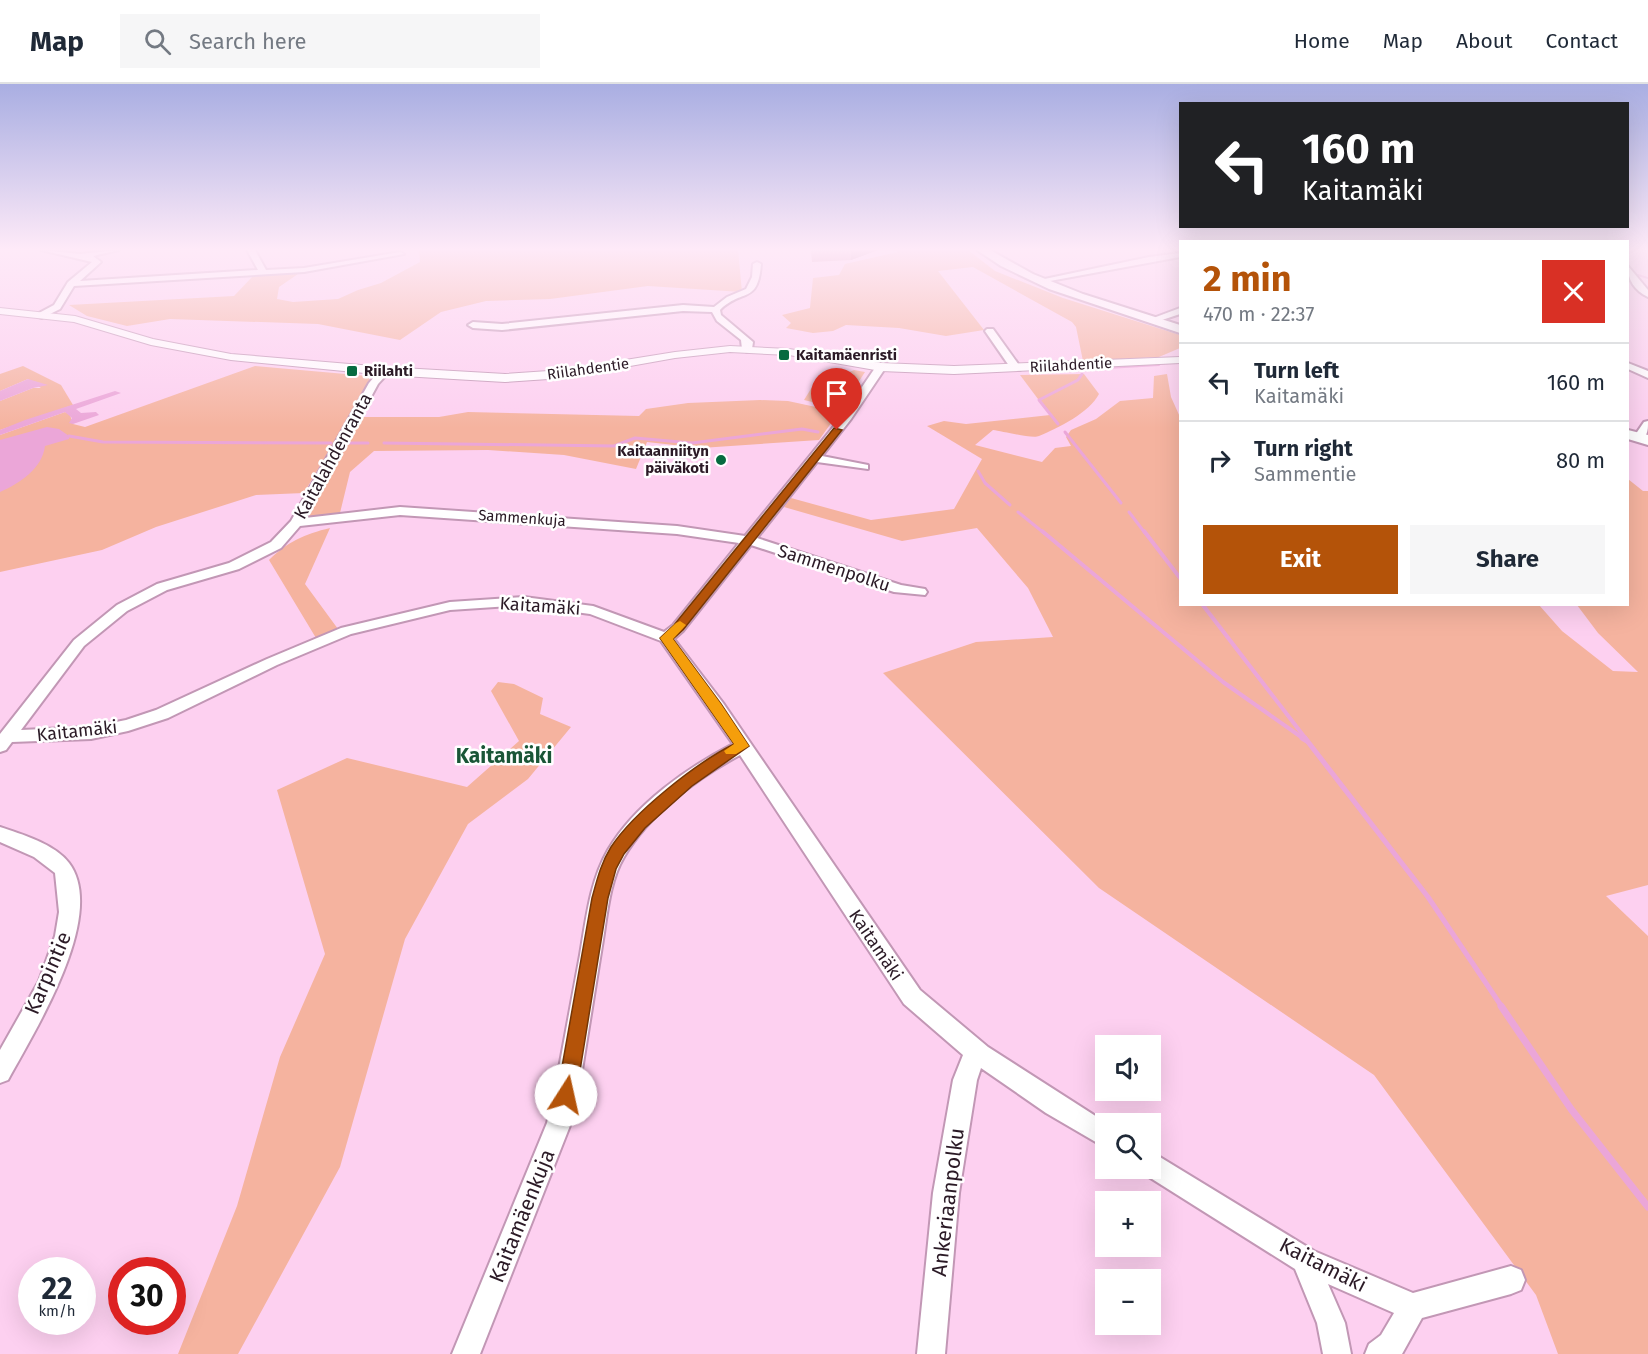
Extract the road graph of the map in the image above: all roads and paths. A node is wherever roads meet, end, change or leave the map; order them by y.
1 (50, 309) edge
2 (671, 309) edge
3 (704, 309) edge
4 (1118, 309) edge
5 (716, 310) joint
6 (0, 311) edge
7 (1179, 311) edge
8 (42, 315) junction
9 (1153, 320) junction
10 (473, 325) dead end
11 (1179, 329) edge
12 (990, 331) dead end
13 (747, 349) junction
14 (1179, 360) edge
15 (1629, 366) edge
16 (881, 367) junction
17 (1016, 368) junction
18 (385, 371) junction
19 (1648, 375) edge
20 (1648, 424) edge
21 (1638, 438) edge
22 (815, 458) junction
23 (864, 467) dead end
24 (296, 523) junction
25 (748, 540) junction
26 (920, 592) dead end
27 (666, 638) junction
28 (5, 741) edge
29 (742, 746) junction
30 (0, 834) edge
31 (975, 1052) junction
32 (0, 1071) edge
33 (1095, 1129) edge
34 (1161, 1170) edge
35 (1305, 1260) junction
36 (1511, 1280) dead end
37 (1413, 1307) junction
38 (466, 1354) edge
39 (931, 1354) edge
40 (1336, 1354) edge
41 (1379, 1354) edge

1 - 8 street
2 - 10 street
3 - 5 street
4 - 9 main road
5 - 13 street
6 - 8 street, Riilahdentie
7 - 9 street
8 - 18 street, Riilahdentie
9 - 11 main road
12 - 17 street
13 - 16 street, Riilahdentie
13 - 18 street, Riilahdentie
14 - 17 street, Riilahdentie
15 - 19 street
16 - 17 street, Riilahdentie
16 - 22 street
18 - 24 street, Kaitalahdenranta
20 - 21 street
22 - 23 street
22 - 25 street
24 - 25 street, Sammenkuja
24 - 28 street, Kaitalahdenranta
25 - 26 street, Sammenpolku
25 - 27 street
27 - 28 street, Kaitamäki
27 - 29 street, Kaitamäki
29 - 31 street, Kaitamäki
29 - 38 street, Kaitamäenkuja
30 - 32 street, Karpintie
31 - 33 street, Kaitamäki
31 - 39 street, Ankeriaanpolku
34 - 35 street, Kaitamäki
35 - 37 street, Kaitamäki
35 - 40 street
36 - 37 street
37 - 41 street

